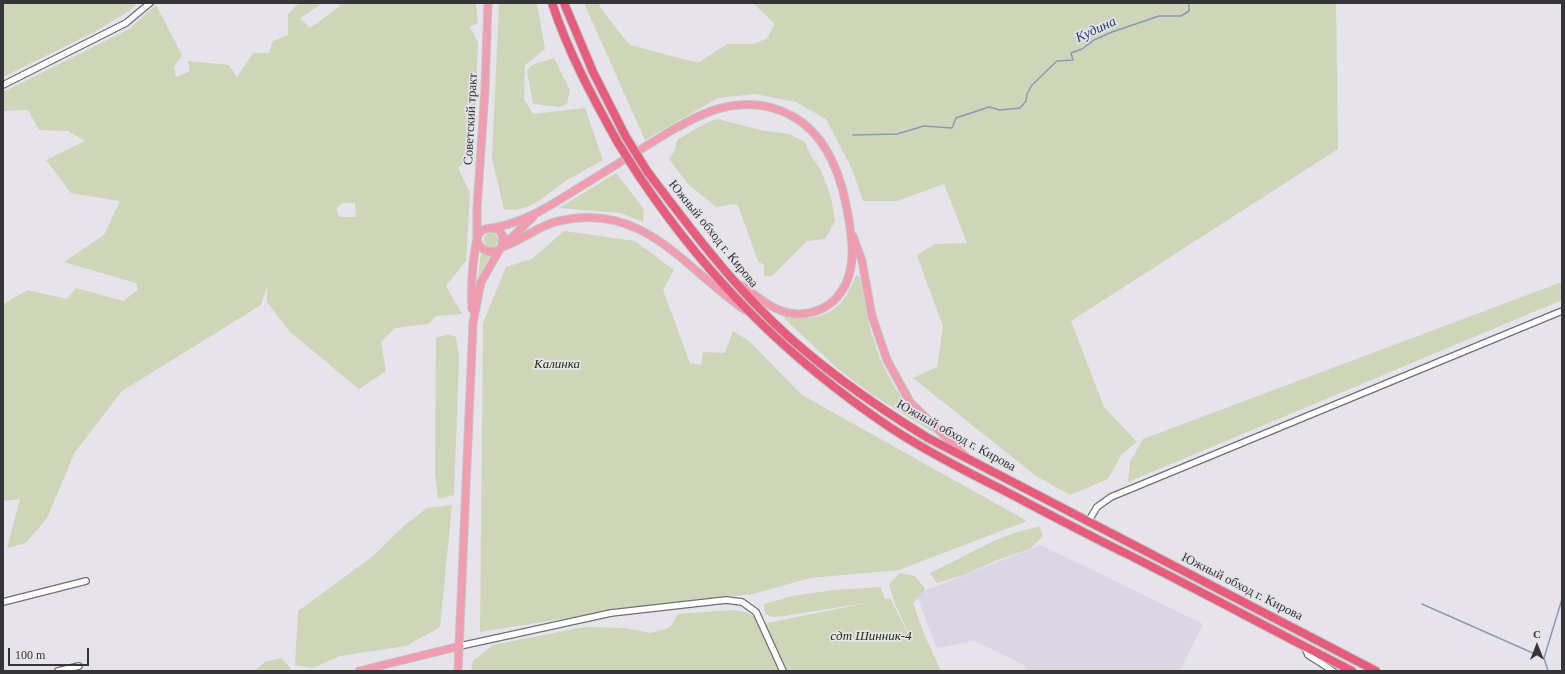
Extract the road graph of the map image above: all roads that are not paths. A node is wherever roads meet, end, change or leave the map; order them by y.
1 (150, 3) edge
2 (488, 3) edge
3 (552, 3) edge
4 (564, 3) edge
5 (3, 85) edge
6 (539, 212) junction
7 (850, 226) junction
8 (492, 228) junction
9 (477, 238) junction
10 (502, 247) junction
11 (736, 282) junction
12 (1562, 311) edge
13 (749, 313) junction
14 (473, 323) junction
15 (968, 459) junction
16 (1088, 522) junction
17 (86, 581) dead end
18 (3, 602) edge
19 (460, 646) junction
20 (1304, 646) junction
21 (79, 666) dead end
22 (58, 671) edge
23 (358, 671) edge
24 (458, 671) edge
25 (784, 671) edge
26 (1333, 671) edge
27 (1352, 671) edge
28 (1376, 671) edge

1 - 5 street
2 - 9 main road, Советский тракт
3 - 13 highway, Южный обход г. Кирова, bridge
4 - 11 highway, Южный обход г. Кирова, bridge
6 - 7 main road
6 - 8 main road
6 - 10 main road
7 - 11 main road
7 - 15 main road
8 - 9 main road
8 - 10 main road
9 - 10 main road
9 - 14 main road, Советский тракт
10 - 13 main road
10 - 14 main road
11 - 15 highway, Южный обход г. Кирова
12 - 16 street
13 - 20 highway, Южный обход г. Кирова
14 - 19 main road
15 - 16 highway, Южный обход г. Кирова
16 - 28 highway, Южный обход г. Кирова
17 - 18 street
19 - 23 main road
19 - 24 main road
19 - 25 street
20 - 26 street
20 - 27 highway, Южный обход г. Кирова
21 - 22 street

